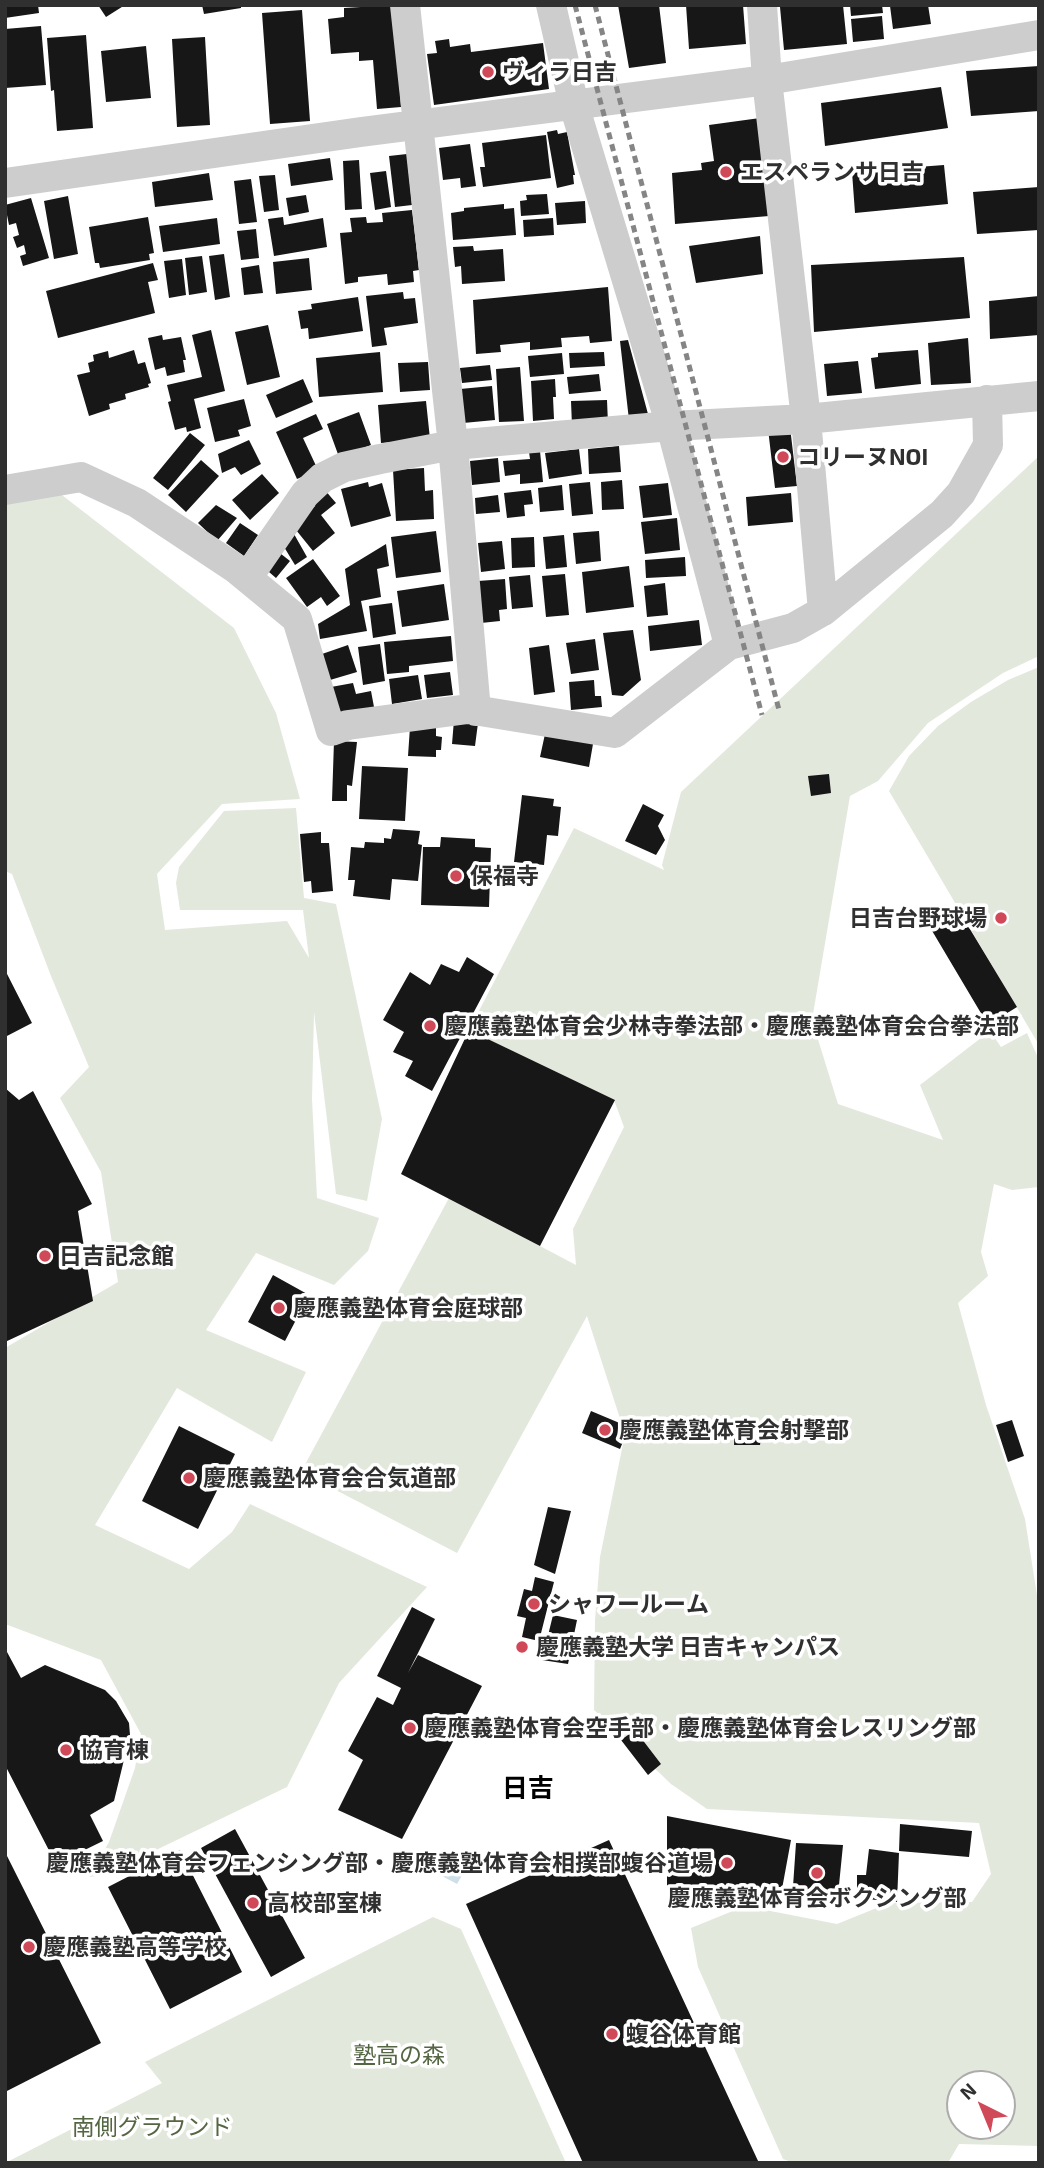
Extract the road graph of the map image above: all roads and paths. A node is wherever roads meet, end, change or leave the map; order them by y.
1 (405, 5) edge
2 (551, 5) edge
3 (762, 5) edge
4 (1039, 35) edge
5 (767, 80) junction
6 (574, 105) junction
7 (417, 125) junction
8 (5, 183) edge
9 (1039, 396) edge
10 (987, 401) junction
11 (806, 419) junction
12 (671, 426) junction
13 (453, 445) junction
14 (5, 490) edge
15 (247, 578) junction
16 (823, 611) junction
17 (729, 645) junction
18 (476, 711) junction

1 - 7 street
2 - 6 street
3 - 5 street
4 - 5 street
5 - 6 street
5 - 11 street
6 - 7 street
6 - 12 street
7 - 8 street
7 - 13 street
9 - 10 street
10 - 11 street
10 - 16 street
11 - 12 street
11 - 16 street
12 - 13 street
12 - 17 street
13 - 15 street
13 - 18 street
14 - 15 street
15 - 18 street
16 - 17 street
17 - 18 street

